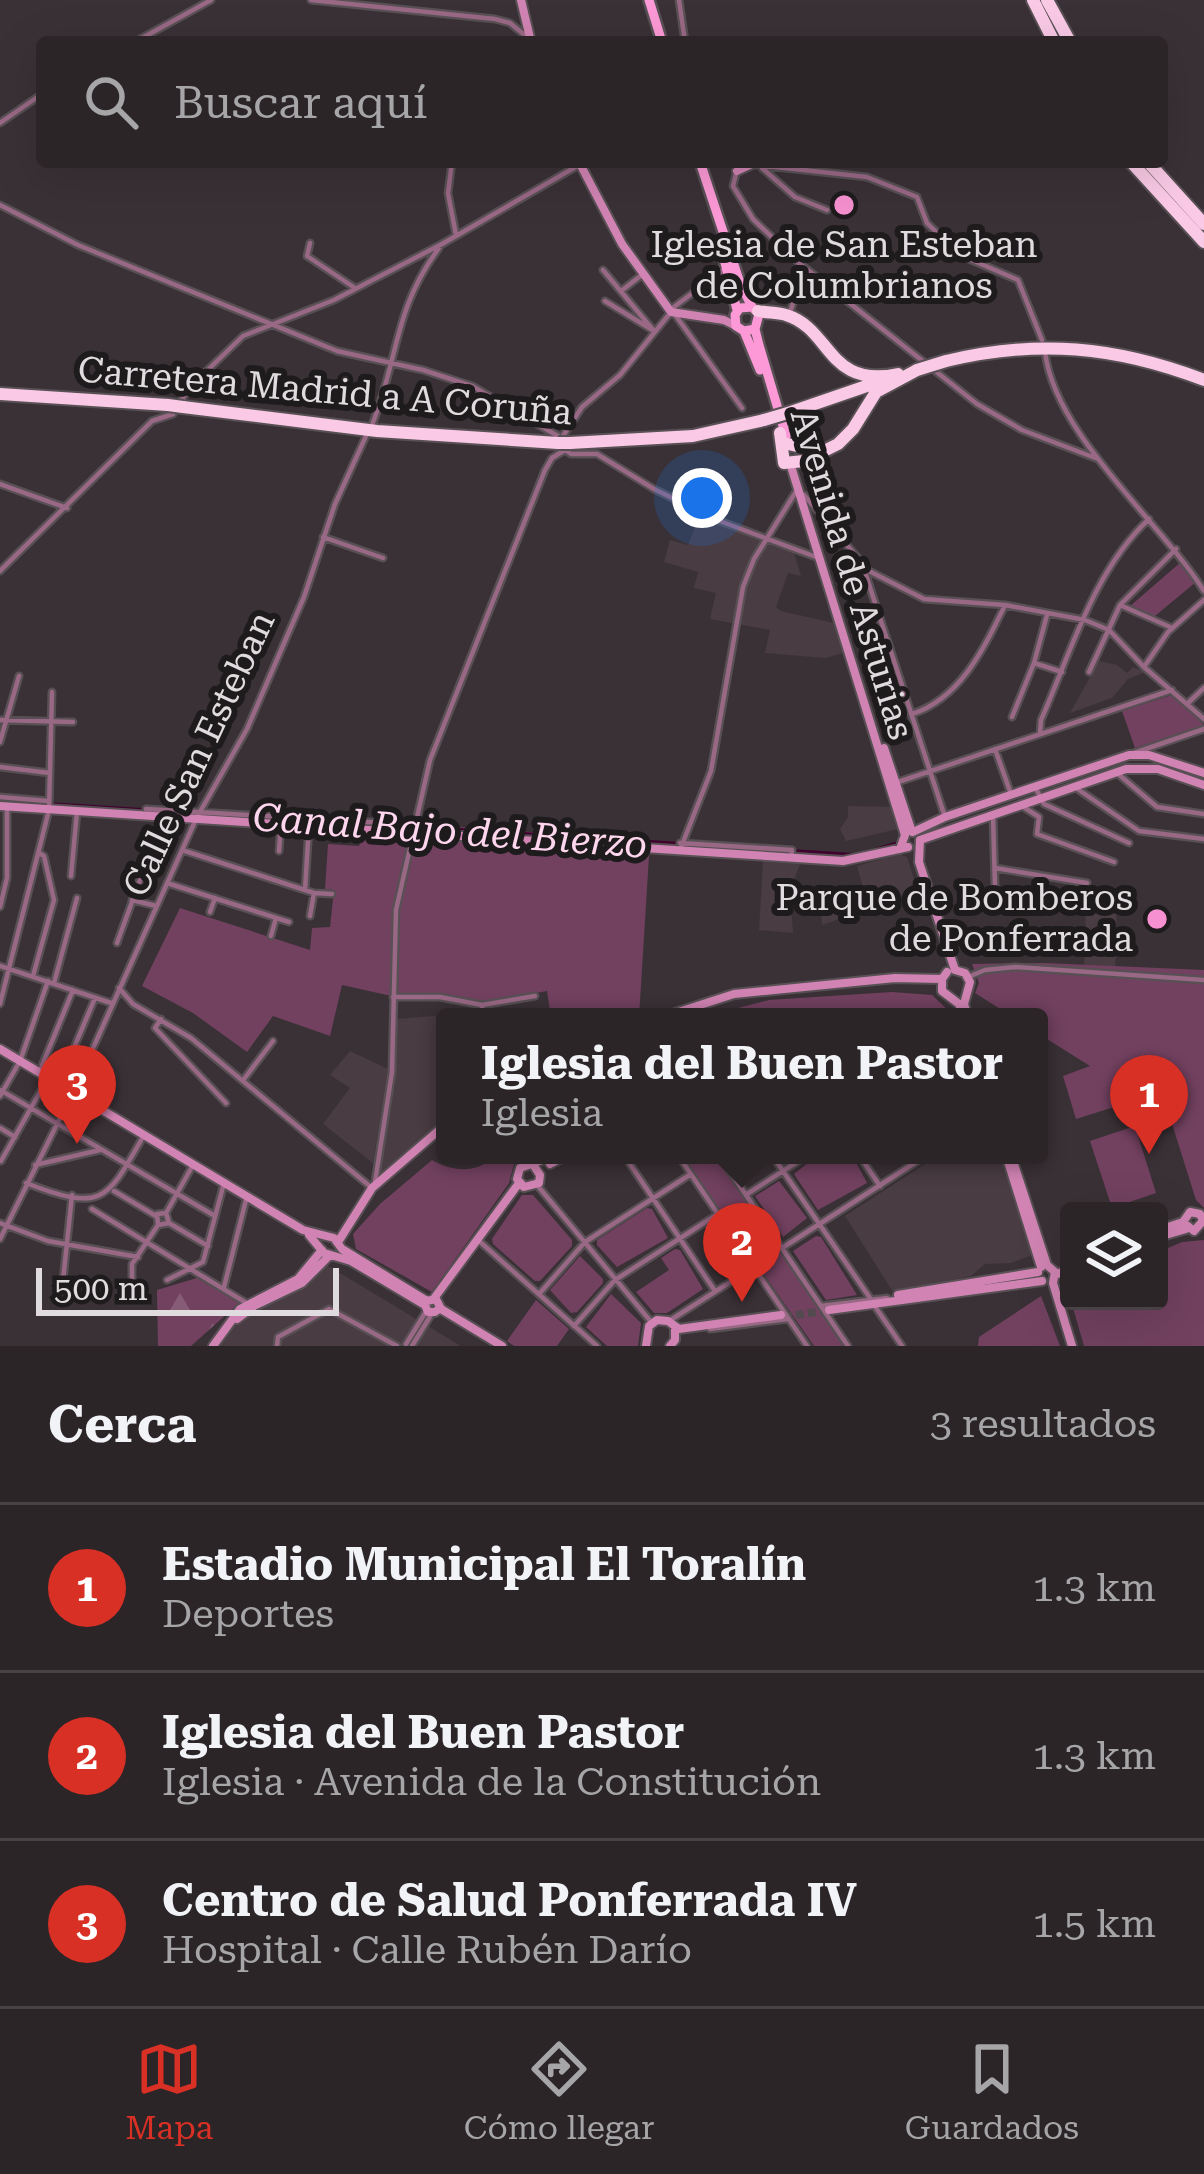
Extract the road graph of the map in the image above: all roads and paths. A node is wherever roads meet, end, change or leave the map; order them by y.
1 (211, 0) edge
2 (311, 0) edge
3 (646, 0) edge
4 (680, 0) edge
5 (1033, 0) edge
6 (1047, 0) edge
7 (522, 3) edge
8 (510, 23) junction
9 (146, 36) edge
10 (523, 36) edge
11 (526, 36) edge
12 (657, 36) edge
13 (684, 36) edge
14 (1051, 36) edge
15 (1067, 36) edge
16 (36, 98) edge
17 (0, 123) edge
18 (451, 168) edge
19 (571, 168) edge
20 (583, 168) edge
21 (699, 168) edge
22 (699, 168) edge
23 (734, 168) edge
24 (760, 168) edge
25 (784, 168) edge
26 (1136, 168) edge
27 (1153, 168) edge
28 (0, 205) edge
29 (827, 210) dead end
30 (1204, 224) edge
31 (456, 235) junction
32 (1204, 242) edge
33 (310, 243) dead end
34 (442, 244) junction
35 (799, 263) junction
36 (727, 266) junction
37 (603, 270) dead end
38 (643, 274) junction
39 (355, 288) junction
40 (620, 291) junction
41 (605, 301) dead end
42 (672, 312) junction
43 (782, 314) junction
44 (744, 319) junction
45 (272, 321) junction
46 (654, 331) junction
47 (1042, 340) dead end
48 (1045, 352) dead end
49 (391, 364) junction
50 (839, 364) junction
51 (917, 370) junction
52 (1204, 380) edge
53 (0, 394) edge
54 (176, 407) junction
55 (742, 408) dead end
56 (791, 412) junction
57 (372, 424) dead end
58 (853, 429) junction
59 (367, 436) dead end
60 (564, 443) junction
61 (1099, 459) junction
62 (795, 464) junction
63 (0, 484) edge
64 (67, 508) junction
65 (1149, 519) junction
66 (322, 537) junction
67 (765, 538) junction
68 (1176, 549) junction
69 (383, 558) dead end
70 (820, 559) junction
71 (862, 566) junction
72 (0, 571) edge
73 (1204, 591) edge
74 (1204, 600) edge
75 (1005, 605) junction
76 (1120, 605) junction
77 (1048, 614) junction
78 (1085, 620) junction
79 (1172, 628) junction
80 (1109, 630) junction
81 (1034, 663) junction
82 (1144, 667) junction
83 (1063, 672) junction
84 (1089, 672) dead end
85 (19, 676) dead end
86 (1204, 688) edge
87 (1172, 690) junction
88 (52, 692) dead end
89 (1188, 703) junction
90 (913, 714) junction
91 (1012, 716) dead end
92 (1204, 718) edge
93 (3, 721) edge
94 (51, 722) junction
95 (73, 722) dead end
96 (1204, 729) edge
97 (1040, 734) junction
98 (0, 742) edge
99 (1166, 742) junction
100 (1157, 745) junction
101 (995, 749) junction
102 (1129, 754) junction
103 (1162, 759) junction
104 (0, 767) edge
105 (930, 771) junction
106 (1117, 772) junction
107 (1204, 772) edge
108 (50, 773) junction
109 (895, 783) junction
110 (1204, 785) edge
111 (1035, 787) junction
112 (1076, 788) junction
113 (1011, 794) junction
114 (1040, 800) junction
115 (2, 803) edge
116 (49, 805) junction
117 (1022, 806) junction
118 (146, 809) dead end
119 (77, 812) junction
120 (1204, 814) edge
121 (993, 815) junction
122 (199, 816) junction
123 (163, 817) junction
124 (945, 817) junction
125 (309, 823) junction
126 (281, 824) junction
127 (417, 830) junction
128 (1204, 838) edge
129 (911, 839) junction
130 (3, 840) edge
131 (1129, 843) dead end
132 (680, 847) junction
133 (182, 850) junction
134 (279, 851) dead end
135 (39, 853) junction
136 (1114, 862) dead end
137 (995, 868) junction
138 (4, 873) edge
139 (22, 874) dead end
140 (33, 874) junction
141 (71, 876) dead end
142 (167, 883) junction
143 (1088, 883) dead end
144 (995, 887) dead end
145 (305, 890) junction
146 (314, 892) junction
147 (332, 894) dead end
148 (77, 898) dead end
149 (215, 898) junction
150 (133, 900) junction
151 (156, 906) junction
152 (0, 907) edge
153 (210, 912) dead end
154 (310, 916) dead end
155 (276, 918) junction
156 (289, 922) dead end
157 (271, 936) dead end
158 (117, 943) dead end
159 (0, 966) edge
160 (9, 969) junction
161 (33, 976) junction
162 (946, 977) junction
163 (968, 977) junction
164 (1204, 980) edge
165 (51, 982) junction
166 (119, 988) junction
167 (73, 990) junction
168 (966, 995) junction
169 (126, 997) junction
170 (393, 997) junction
171 (535, 997) dead end
172 (95, 998) junction
173 (952, 999) junction
174 (113, 1000) junction
175 (0, 1004) edge
176 (482, 1005) joint
177 (691, 1008) edge
178 (961, 1008) edge
179 (966, 1008) edge
180 (161, 1018) junction
181 (273, 1040) dead end
182 (0, 1049) edge
183 (20, 1061) junction
184 (44, 1075) junction
185 (243, 1081) junction
186 (59, 1084) junction
187 (1, 1092) edge
188 (72, 1093) junction
189 (226, 1102) dead end
190 (31, 1108) junction
191 (55, 1124) junction
192 (0, 1128) edge
193 (436, 1133) edge
194 (144, 1135) junction
195 (15, 1137) junction
196 (100, 1150) junction
197 (1, 1161) edge
198 (542, 1164) edge
199 (546, 1164) edge
200 (630, 1164) edge
201 (685, 1164) edge
202 (725, 1164) edge
203 (778, 1164) edge
204 (795, 1164) edge
205 (865, 1164) edge
206 (913, 1164) edge
207 (1012, 1164) edge
208 (35, 1165) junction
209 (127, 1165) junction
210 (193, 1165) junction
211 (536, 1168) junction
212 (783, 1172) junction
213 (691, 1174) junction
214 (26, 1183) junction
215 (224, 1183) junction
216 (520, 1184) junction
217 (537, 1185) junction
218 (880, 1186) junction
219 (373, 1187) junction
220 (113, 1190) junction
221 (177, 1194) junction
222 (72, 1195) junction
223 (746, 1195) junction
224 (247, 1197) junction
225 (652, 1198) junction
226 (92, 1209) dead end
227 (166, 1213) junction
228 (718, 1214) junction
229 (155, 1216) junction
230 (215, 1216) junction
231 (1203, 1219) edge
232 (169, 1223) junction
233 (3, 1224) edge
234 (158, 1225) junction
235 (820, 1225) junction
236 (1185, 1225) junction
237 (1168, 1230) edge
238 (680, 1238) junction
239 (0, 1239) edge
240 (480, 1241) junction
241 (585, 1242) junction
242 (67, 1244) junction
243 (146, 1244) junction
244 (208, 1246) junction
245 (330, 1246) junction
246 (782, 1248) junction
247 (138, 1257) junction
248 (754, 1267) junction
249 (192, 1269) junction
250 (1060, 1269) edge
251 (1047, 1274) junction
252 (167, 1280) dead end
253 (616, 1280) junction
254 (224, 1287) junction
255 (132, 1289) dead end
256 (62, 1290) dead end
257 (715, 1292) junction
258 (539, 1294) junction
259 (888, 1300) junction
260 (872, 1302) junction
261 (248, 1304) junction
262 (432, 1306) junction
263 (826, 1309) junction
264 (784, 1315) junction
265 (652, 1323) junction
266 (574, 1326) junction
267 (223, 1332) junction
268 (672, 1337) edge
269 (805, 1343) edge
270 (649, 1344) edge
271 (213, 1346) edge
272 (278, 1346) edge
273 (405, 1346) edge
274 (493, 1346) edge
275 (502, 1346) edge
276 (597, 1346) edge
277 (795, 1346) edge
278 (848, 1346) edge
279 (902, 1346) edge
280 (1069, 1346) edge

1 - 9 street
2 - 8 street
3 - 12 main road
4 - 13 street
5 - 14 highway
6 - 15 highway
7 - 8 street
7 - 11 street
8 - 10 street
16 - 17 street
18 - 31 street
19 - 31 street
20 - 38 street
21 - 36 main road, Avenida de Asturias
22 - 44 main road, Avenida de Asturias
23 - 35 street
24 - 29 street
25 - 47 street
26 - 32 highway
27 - 30 highway
28 - 45 street
31 - 34 street
33 - 39 street
34 - 39 street
34 - 49 street
35 - 43 street
35 - 61 street
36 - 42 street
36 - 44 main road, Avenida de Asturias
37 - 40 street
38 - 40 street
38 - 42 street
39 - 45 street
40 - 46 street
41 - 46 street
42 - 44 street
42 - 46 street
42 - 55 street
43 - 44 highway
43 - 50 highway
44 - 62 main road, Avenida de Asturias
45 - 49 street
45 - 54 street
46 - 60 street
48 - 61 street
49 - 57 street
49 - 60 street
50 - 51 highway
50 - 56 highway
51 - 52 highway, Carretera Madrid a A Coruña, bridge
51 - 56 highway, Carretera Madrid a A Coruña
51 - 58 highway
53 - 54 highway, Carretera Madrid a A Coruña
54 - 60 highway, Carretera Madrid a A Coruña
54 - 64 street
56 - 58 highway
56 - 60 highway, Carretera Madrid a A Coruña, bridge
58 - 62 highway
59 - 66 street, Calle San Esteban
60 - 67 street
60 - 127 street
61 - 65 street
62 - 67 street
62 - 70 street, Avenida de Asturias
62 - 71 street
62 - 109 street, Avenida de Asturias
63 - 64 street
64 - 72 street
65 - 68 street
65 - 78 street
66 - 69 street
66 - 122 street, Calle San Esteban
67 - 70 street
67 - 132 street
68 - 73 street
68 - 76 street
70 - 129 street, Avenida de Asturias
71 - 75 street
71 - 90 street
74 - 79 street
75 - 77 street
75 - 90 street
76 - 79 street
76 - 80 street
77 - 78 street
77 - 81 street
78 - 80 street
78 - 83 street
79 - 82 street
80 - 82 street
80 - 84 street
81 - 83 street
81 - 91 street
82 - 87 street
83 - 97 street
85 - 93 street
86 - 89 street
87 - 89 street
87 - 97 street
88 - 94 street
89 - 92 street
90 - 105 street
93 - 94 street
93 - 98 street
94 - 95 street
94 - 108 street
96 - 99 street
97 - 101 street
99 - 100 street
99 - 103 street
100 - 102 street
100 - 103 street
101 - 105 street
101 - 113 street
102 - 103 street
102 - 111 street
103 - 107 street
104 - 108 street
105 - 109 street
105 - 124 street
106 - 110 street
106 - 112 street
106 - 120 street
108 - 116 street
109 - 129 street, Avenida de Asturias
111 - 113 street
111 - 114 street
112 - 114 street
112 - 128 street
113 - 124 street
114 - 117 street
114 - 131 street
115 - 116 street
115 - 130 street
116 - 119 street
116 - 135 street
117 - 121 street
117 - 136 street
118 - 122 street
119 - 123 street
119 - 141 street
121 - 129 street
121 - 137 street
122 - 123 street
122 - 125 street
122 - 126 street
122 - 133 street, Calle San Esteban
123 - 150 street
124 - 129 street
125 - 126 street
125 - 127 street
125 - 145 street
126 - 134 street
127 - 132 street
127 - 170 street
129 - 132 street
129 - 162 street, Avenida de Asturias
130 - 138 street
133 - 142 street, Calle San Esteban
133 - 145 street
135 - 140 street
135 - 161 street
137 - 143 street
137 - 144 street
138 - 152 street
139 - 140 street
140 - 160 street
142 - 149 street
142 - 151 street, Calle San Esteban
145 - 146 street
146 - 147 street
146 - 154 street
148 - 165 street
149 - 153 street
149 - 155 street
150 - 151 street
150 - 158 street
151 - 166 street, Calle San Esteban
155 - 156 street
155 - 157 street
159 - 160 street
160 - 161 street
160 - 175 street
161 - 165 street
162 - 163 street
162 - 173 street
162 - 177 street
163 - 164 street
163 - 168 street
165 - 167 street
165 - 183 street
166 - 169 street
166 - 174 street, Calle San Esteban
167 - 172 street
167 - 184 street
168 - 173 street
168 - 179 street
169 - 174 street
169 - 180 street
170 - 176 street
170 - 219 street
171 - 176 street
172 - 174 street
172 - 186 street
173 - 178 street
174 - 188 street, Calle San Esteban
180 - 185 street
180 - 189 street
181 - 185 street
182 - 183 street
183 - 184 street
183 - 187 street
184 - 186 street
184 - 190 street
185 - 219 street
186 - 188 street
187 - 190 street
188 - 191 street, Calle San Esteban
188 - 194 street
190 - 191 street
190 - 195 street
191 - 196 street
191 - 208 street, Calle San Esteban
192 - 195 street
193 - 219 street
194 - 209 street
194 - 210 street
195 - 197 street
196 - 208 street
196 - 209 street
198 - 211 street
199 - 211 street
200 - 225 street
201 - 213 street
202 - 223 street
203 - 212 street
204 - 212 street
205 - 218 street
206 - 218 street
207 - 251 street
208 - 214 street, Calle San Esteban
209 - 220 street
209 - 221 street
210 - 215 street
210 - 221 street
211 - 216 street
211 - 217 street
212 - 223 street
212 - 235 street
213 - 225 street
213 - 228 street
214 - 222 street
214 - 233 street, Calle San Esteban
215 - 224 street
215 - 230 street
216 - 217 street
216 - 240 street
217 - 241 street
218 - 235 street
219 - 245 street
220 - 222 street
220 - 229 street
221 - 227 street
221 - 230 street
222 - 242 street
223 - 246 street
224 - 245 street
224 - 254 street
225 - 238 street
225 - 241 street
226 - 243 street
227 - 229 street
227 - 232 street
228 - 238 street
228 - 248 street
229 - 234 street
230 - 244 street
231 - 236 street
231 - 236 street
232 - 234 street
232 - 244 street
233 - 239 street, Calle San Esteban
233 - 242 street
234 - 243 street
235 - 246 street
235 - 260 street
236 - 237 street
238 - 253 street
238 - 257 street
240 - 258 street
240 - 262 street
241 - 253 street
241 - 258 street
242 - 247 street
242 - 256 street
243 - 247 street
243 - 249 street
244 - 249 street
245 - 261 street
245 - 262 street
245 - 267 street
246 - 263 street
247 - 255 street
248 - 257 street
248 - 264 street
249 - 252 street
249 - 254 street
250 - 251 street
251 - 259 street
251 - 280 street
253 - 265 street
253 - 266 street
254 - 261 street
257 - 268 street
258 - 266 street
259 - 260 street
259 - 263 street
260 - 263 street
260 - 279 street
261 - 267 street
262 - 273 street
262 - 274 street
262 - 275 street
263 - 278 street
264 - 268 street
264 - 269 street
265 - 268 street
265 - 270 street
266 - 276 street
267 - 271 street
269 - 277 street
272 - 273 street

